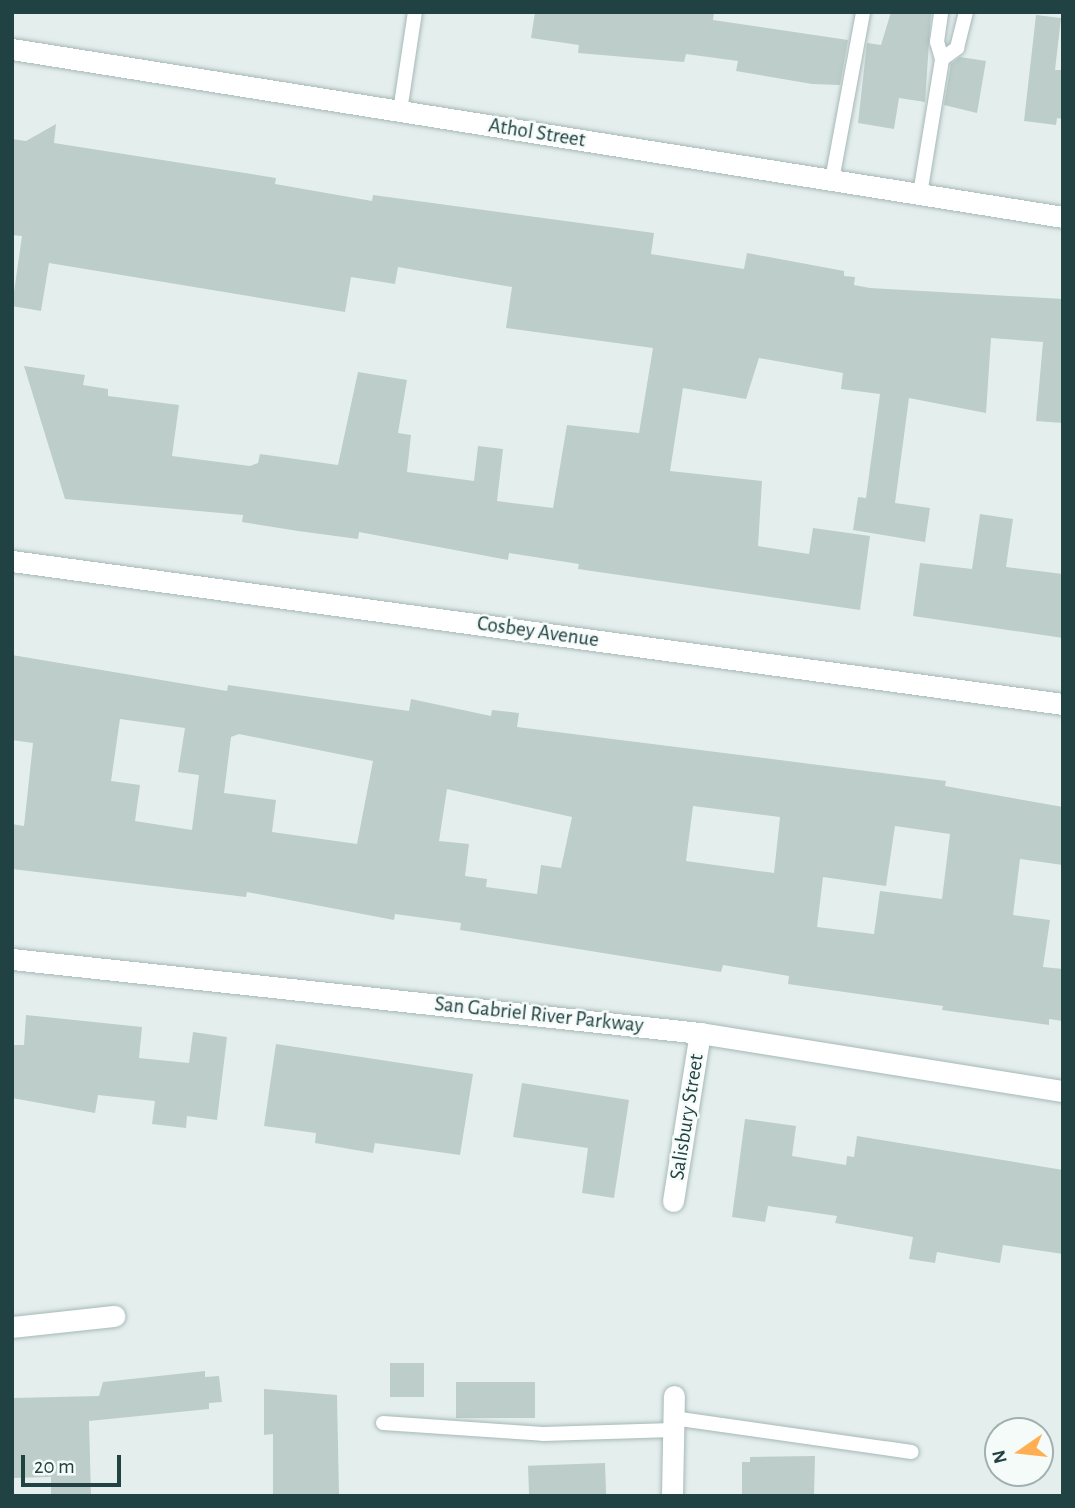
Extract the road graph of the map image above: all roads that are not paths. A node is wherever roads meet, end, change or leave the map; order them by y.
1 (415, 12) edge
2 (863, 12) edge
3 (941, 12) edge
4 (966, 13) edge
5 (12, 49) edge
6 (942, 59) junction
7 (400, 111) junction
8 (832, 180) junction
9 (920, 194) junction
10 (1063, 217) edge
11 (12, 561) edge
12 (1063, 704) edge
13 (12, 958) edge
14 (700, 1033) junction
15 (1063, 1091) edge
16 (673, 1201) dead end
17 (114, 1316) dead end
18 (12, 1326) edge
19 (674, 1396) dead end
20 (383, 1423) dead end
21 (673, 1424) junction
22 (912, 1452) dead end
23 (672, 1496) edge

1 - 7 lane
2 - 8 lane
3 - 6 lane
4 - 6 lane
5 - 7 street, Athol Street
6 - 9 lane
7 - 8 street, Athol Street
8 - 9 street, Athol Street
9 - 10 street, Athol Street
11 - 12 street, Cosbey Avenue
13 - 14 street, San Gabriel River Parkway
14 - 15 street, San Gabriel River Parkway
14 - 16 street, Salisbury Street
17 - 18 street
19 - 21 street
20 - 21 lane
21 - 22 lane
21 - 23 street

